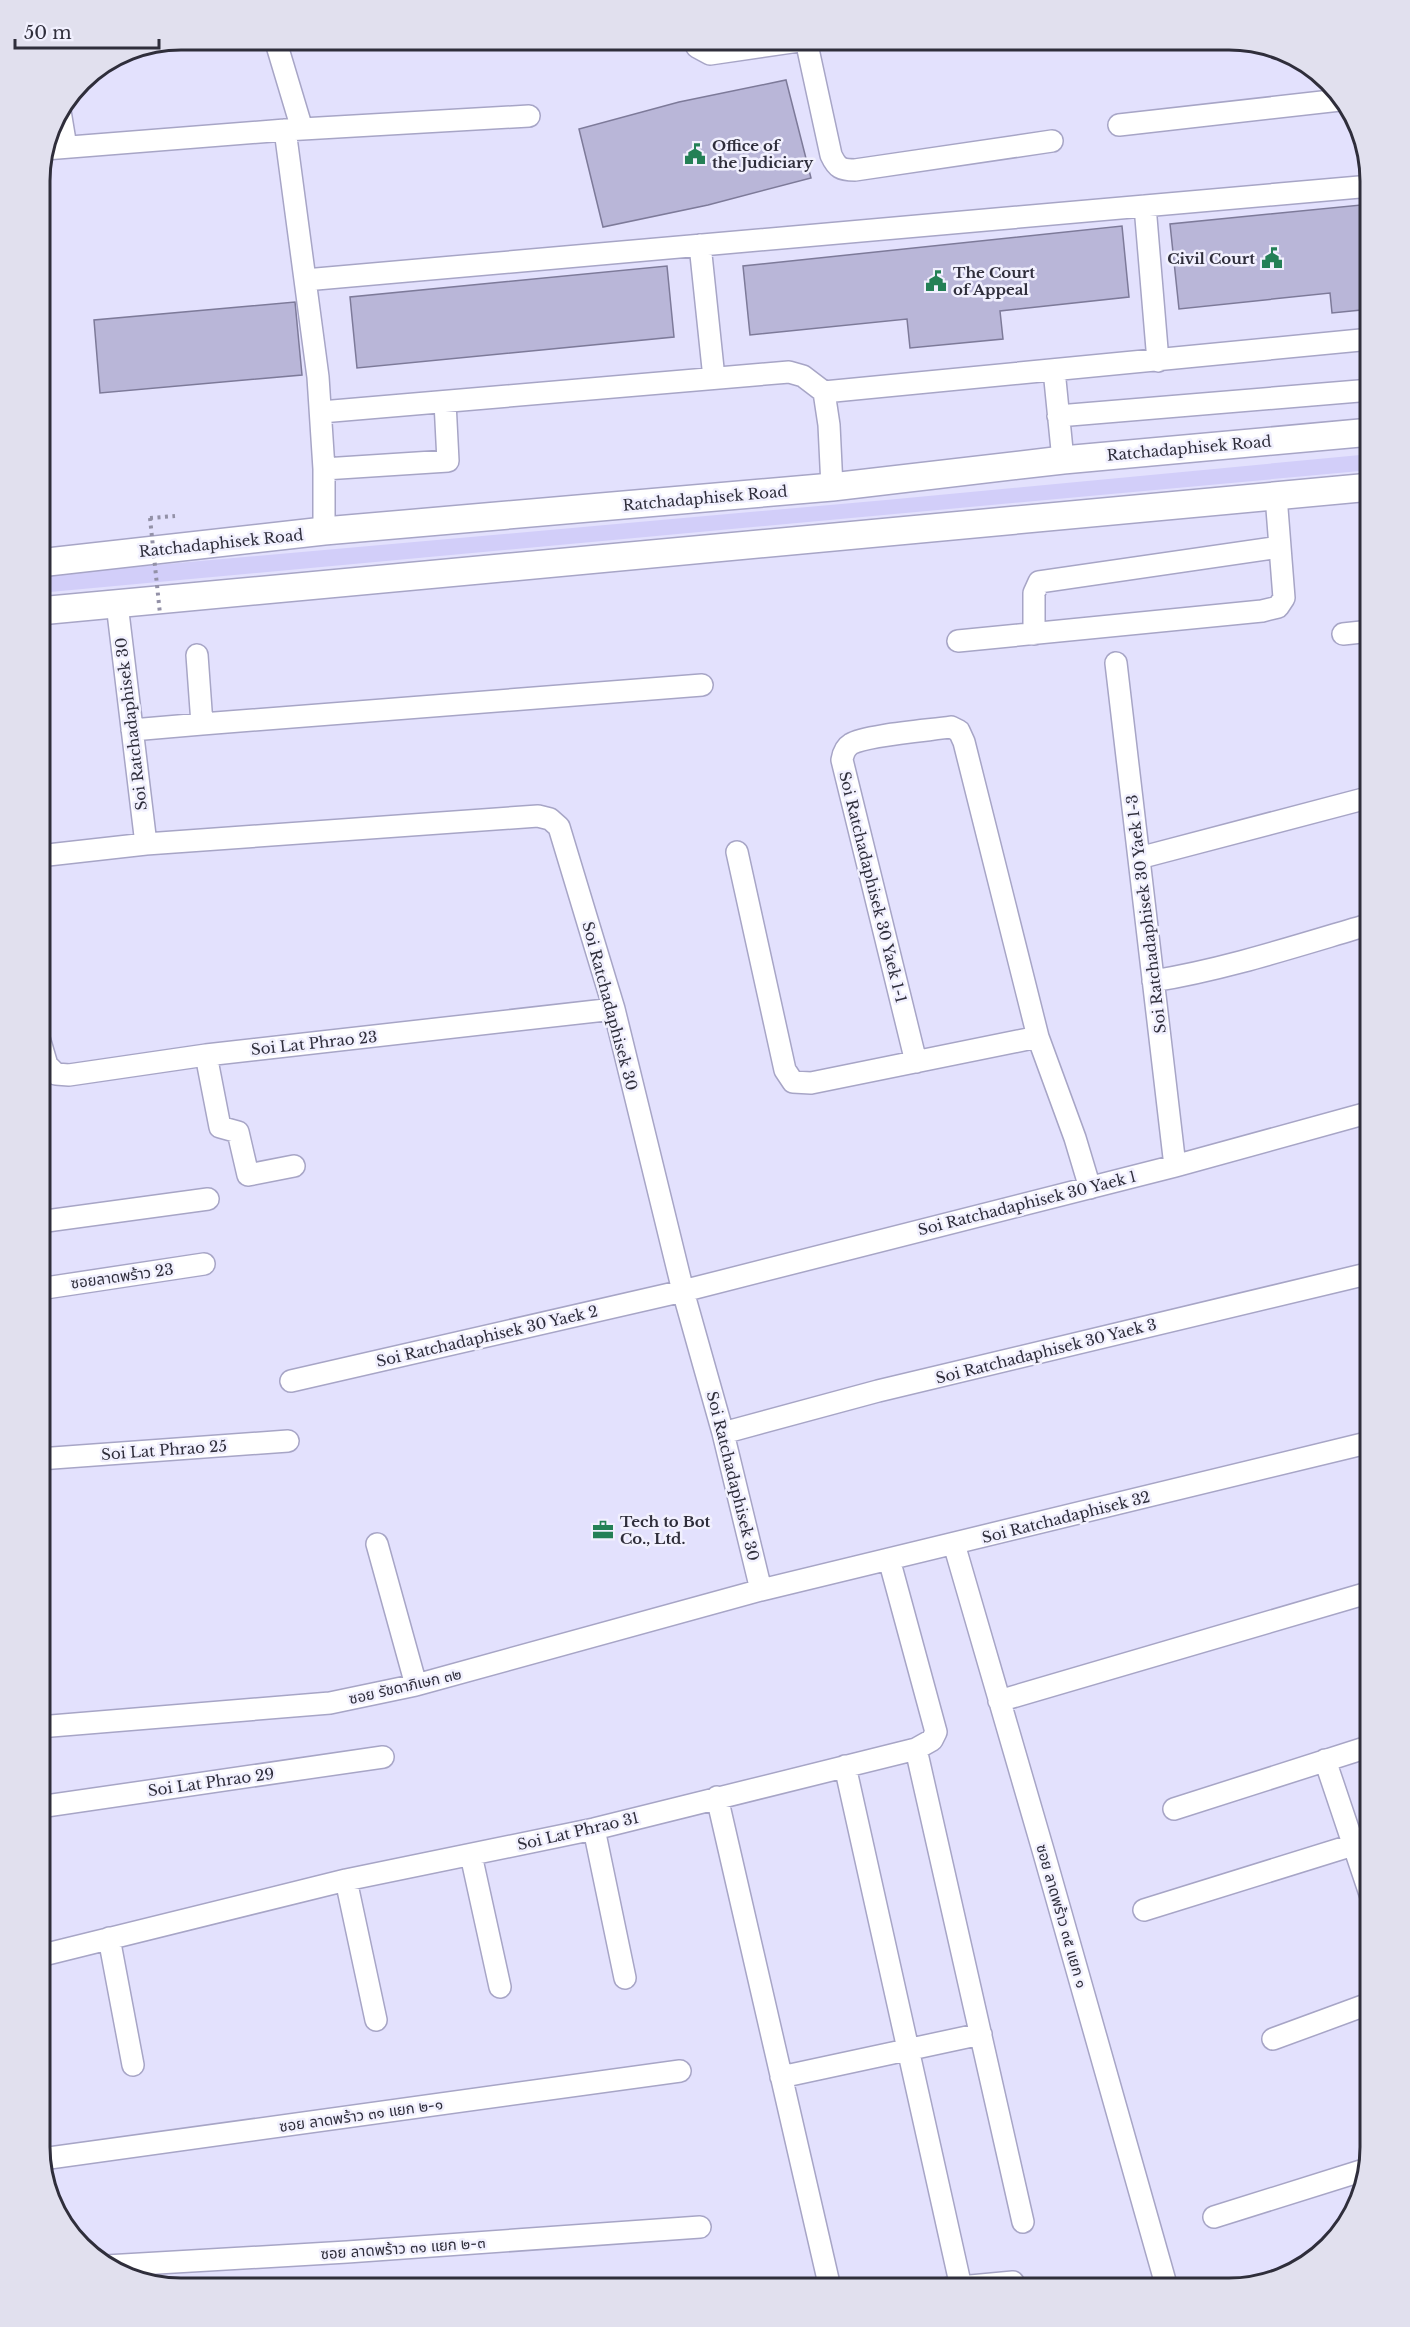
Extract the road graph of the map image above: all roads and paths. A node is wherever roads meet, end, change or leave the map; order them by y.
1 (277, 50) edge
2 (703, 50) edge
3 (738, 50) edge
4 (810, 50) edge
5 (1333, 101) edge
6 (529, 116) dead end
7 (62, 124) edge
8 (1119, 125) dead end
9 (293, 129) junction
10 (1052, 141) dead end
11 (66, 147) junction
12 (54, 148) edge
13 (1360, 187) edge
14 (1145, 206) junction
15 (700, 245) junction
16 (304, 280) junction
17 (1360, 340) edge
18 (1158, 361) junction
19 (1054, 370) junction
20 (714, 378) junction
21 (1360, 391) edge
22 (824, 392) junction
23 (445, 402) junction
24 (321, 412) junction
25 (1058, 416) junction
26 (1360, 433) edge
27 (1063, 460) junction
28 (324, 470) junction
29 (832, 487) junction
30 (1360, 488) edge
31 (1276, 496) junction
32 (175, 516) dead end
33 (324, 531) junction
34 (1281, 547) junction
35 (50, 562) edge
36 (117, 604) junction
37 (50, 611) edge
38 (160, 614) dead end
39 (1360, 632) edge
40 (1034, 633) junction
41 (1343, 634) dead end
42 (958, 641) dead end
43 (197, 655) dead end
44 (1116, 663) dead end
45 (702, 685) dead end
46 (202, 724) junction
47 (132, 730) junction
48 (1360, 800) edge
49 (146, 844) junction
50 (737, 852) dead end
51 (50, 855) edge
52 (1139, 858) junction
53 (1360, 927) edge
54 (1153, 981) junction
55 (614, 1010) junction
56 (1038, 1037) junction
57 (206, 1055) junction
58 (915, 1062) junction
59 (50, 1068) edge
60 (1360, 1115) edge
61 (294, 1166) dead end
62 (1175, 1166) junction
63 (1090, 1188) junction
64 (208, 1199) dead end
65 (50, 1221) edge
66 (204, 1264) dead end
67 (1360, 1276) edge
68 (50, 1286) edge
69 (683, 1291) junction
70 (291, 1381) dead end
71 (723, 1433) junction
72 (288, 1441) dead end
73 (1360, 1445) edge
74 (50, 1458) edge
75 (377, 1544) dead end
76 (954, 1544) junction
77 (889, 1559) junction
78 (761, 1590) junction
79 (1360, 1595) edge
80 (416, 1686) junction
81 (999, 1701) junction
82 (50, 1726) edge
83 (916, 1749) junction
84 (1360, 1749) edge
85 (383, 1757) dead end
86 (1325, 1760) junction
87 (845, 1766) junction
88 (717, 1797) junction
89 (50, 1805) edge
90 (1174, 1809) dead end
91 (594, 1829) junction
92 (1353, 1845) junction
93 (471, 1855) junction
94 (1360, 1865) edge
95 (346, 1880) junction
96 (1144, 1910) dead end
97 (109, 1938) junction
98 (50, 1953) edge
99 (625, 1978) dead end
100 (500, 1987) dead end
101 (1360, 2007) edge
102 (375, 2020) dead end
103 (981, 2034) junction
104 (1273, 2039) dead end
105 (908, 2048) junction
106 (133, 2065) dead end
107 (680, 2071) dead end
108 (781, 2077) junction
109 (50, 2158) edge
110 (1357, 2172) edge
111 (1214, 2217) dead end
112 (1023, 2222) dead end
113 (700, 2227) dead end
114 (125, 2265) edge
115 (828, 2278) edge
116 (953, 2278) edge
117 (1164, 2278) edge

1 - 9 street
2 - 3 street
4 - 10 street
5 - 8 street
6 - 9 street
7 - 11 street
9 - 11 street
9 - 16 street
11 - 12 street
13 - 14 street
14 - 15 street
14 - 18 street
15 - 16 street
15 - 20 street
16 - 24 street
17 - 18 street
18 - 19 street
19 - 22 street
19 - 25 street
20 - 22 street
20 - 23 street
21 - 25 street
22 - 29 street
23 - 24 street
23 - 28 street
24 - 28 street
25 - 27 street
26 - 27 main road, Ratchadaphisek Road
27 - 29 main road, Ratchadaphisek Road
28 - 33 street
29 - 33 main road, Ratchadaphisek Road
30 - 31 main road
31 - 34 street
31 - 36 main road
32 - 38 path, bridge
33 - 35 main road, Ratchadaphisek Road
34 - 40 street
34 - 40 street
36 - 37 main road
36 - 47 street, Soi Ratchadaphisek 30
39 - 41 street
40 - 42 street
43 - 46 street
44 - 52 street, Soi Ratchadaphisek 30 Yaek 1-3
45 - 46 street
46 - 47 street
47 - 49 street, Soi Ratchadaphisek 30
48 - 52 street
49 - 51 street, Soi Ratchadaphisek 30
49 - 55 street, Soi Ratchadaphisek 30
50 - 58 street
52 - 54 street, Soi Ratchadaphisek 30 Yaek 1-3
53 - 54 street
54 - 62 street, Soi Ratchadaphisek 30 Yaek 1-3
55 - 57 street, Soi Lat Phrao 23
55 - 69 street, Soi Ratchadaphisek 30
56 - 58 street
56 - 58 street, Soi Ratchadaphisek 30 Yaek 1-1
56 - 63 street, Soi Ratchadaphisek 30 Yaek 1-1
57 - 59 street, Soi Lat Phrao 23
57 - 61 street
60 - 62 street, Soi Ratchadaphisek 30 Yaek 1
62 - 63 street, Soi Ratchadaphisek 30 Yaek 1
63 - 69 street, Soi Ratchadaphisek 30 Yaek 1
64 - 65 street
66 - 68 street, ซอยลาดพร้าว 23
67 - 71 street, Soi Ratchadaphisek 30 Yaek 3
69 - 70 street, Soi Ratchadaphisek 30 Yaek 2
69 - 71 street, Soi Ratchadaphisek 30
71 - 78 street, Soi Ratchadaphisek 30
72 - 74 street, Soi Lat Phrao 25
73 - 76 street, Soi Ratchadaphisek 32
75 - 80 street
76 - 77 street, Soi Ratchadaphisek 32
76 - 81 street, ซอย ลาดพร้าว ๓๕ แยก ๑
77 - 78 street, Soi Ratchadaphisek 32
77 - 83 street
78 - 80 street, ซอย รัชดาภิเษก ๓๒
79 - 81 street
80 - 82 street, ซอย รัชดาภิเษก ๓๒
81 - 117 street, ซอย ลาดพร้าว ๓๕ แยก ๑
83 - 87 street, Soi Lat Phrao 31
83 - 103 street
84 - 86 street
85 - 89 street, Soi Lat Phrao 29
86 - 90 street
86 - 92 street
87 - 88 street, Soi Lat Phrao 31
87 - 105 street
88 - 91 street, Soi Lat Phrao 31
88 - 108 street
91 - 93 street, Soi Lat Phrao 31
91 - 99 street
92 - 94 street
92 - 96 street
93 - 95 street, Soi Lat Phrao 31
93 - 100 street
95 - 97 street, Soi Lat Phrao 31
95 - 102 street
97 - 98 street, Soi Lat Phrao 31
97 - 106 street
101 - 104 street
103 - 105 street
103 - 112 street
105 - 108 street
105 - 116 street
107 - 109 street, ซอย ลาดพร้าว ๓๑ แยก ๒-๑
108 - 115 street
110 - 111 street
113 - 114 street, ซอย ลาดพร้าว ๓๑ แยก ๒-๓

